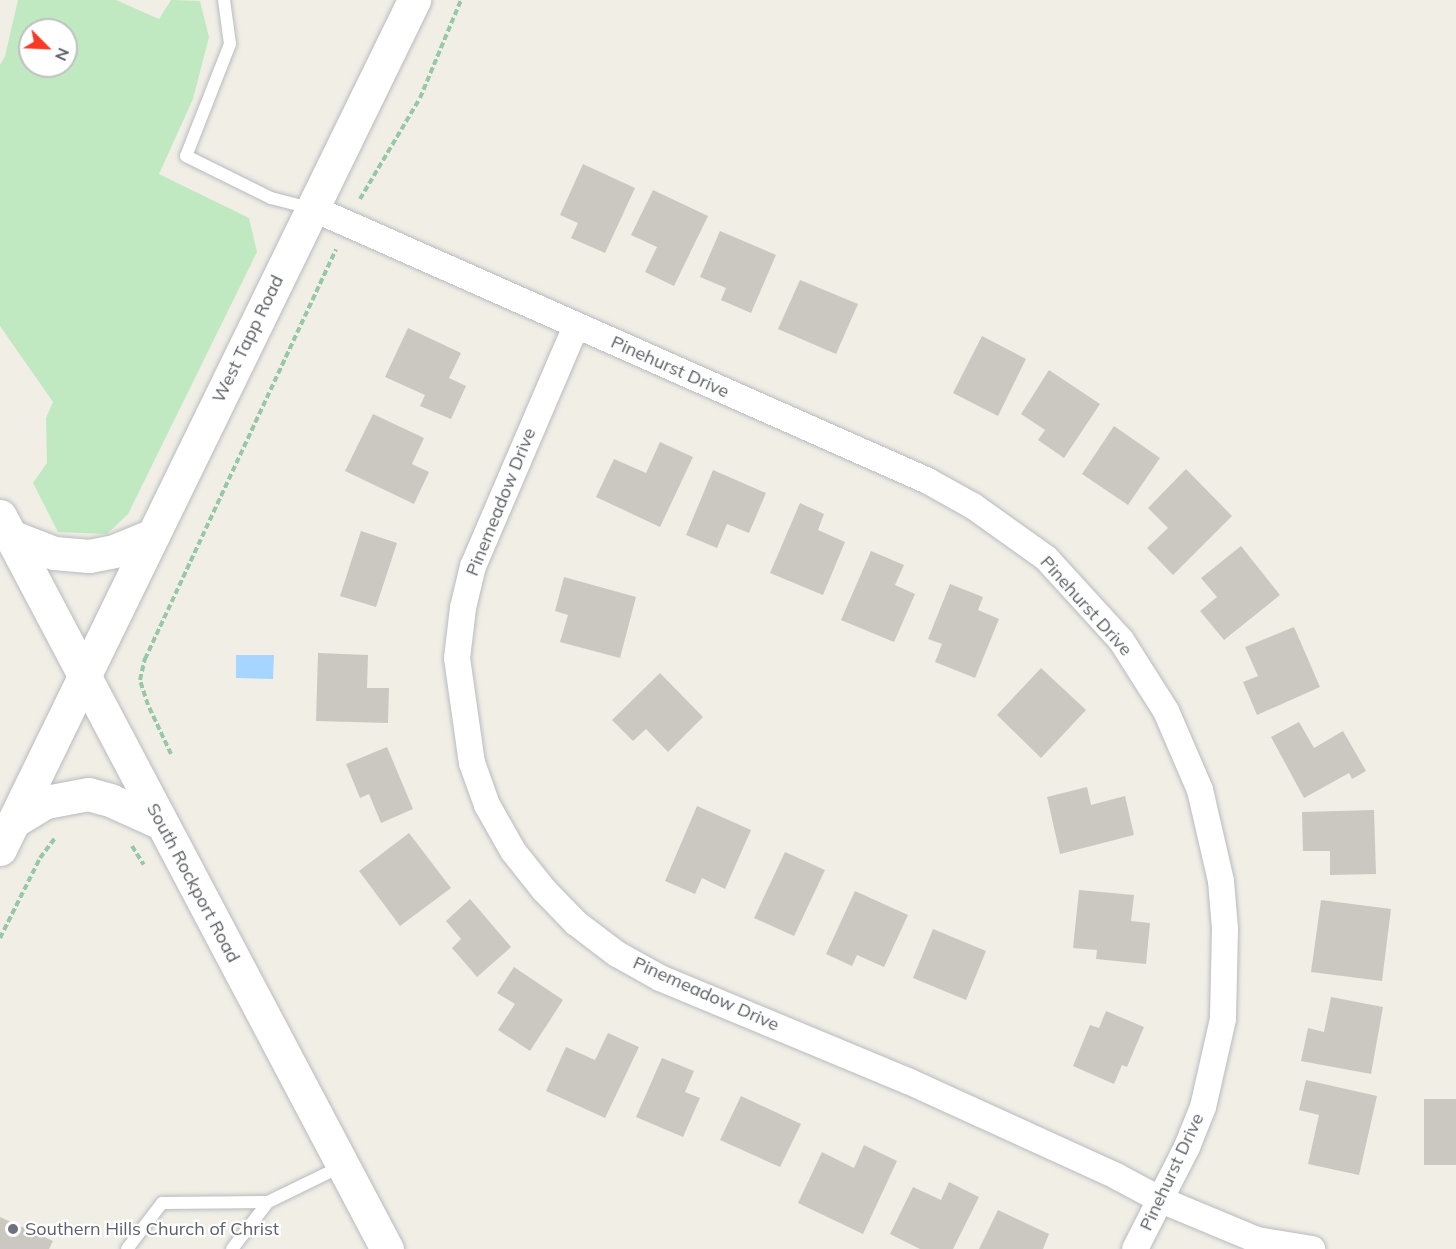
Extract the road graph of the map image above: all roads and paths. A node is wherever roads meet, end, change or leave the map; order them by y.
1 (224, 0) edge
2 (414, 0) edge
3 (462, 0) edge
4 (312, 208) junction
5 (347, 224) junction
6 (576, 326) junction
7 (5, 526) edge
8 (153, 535) junction
9 (84, 678) junction
10 (171, 754) dead end
11 (161, 823) junction
12 (57, 834) dead end
13 (7, 835) edge
14 (0, 938) edge
15 (343, 1165) junction
16 (1161, 1200) junction
17 (268, 1202) junction
18 (127, 1249) edge
19 (232, 1249) edge
20 (387, 1249) edge
21 (1135, 1249) edge
22 (1312, 1249) edge

1 - 4 lane
2 - 4 main road, West Tapp Road
3 - 5 path
4 - 5 street, Pinehurst Drive
4 - 8 main road, West Tapp Road
5 - 6 street, Pinehurst Drive
5 - 10 path
6 - 16 street, Pinehurst Drive
6 - 16 street, Pinemeadow Drive
7 - 8 main road
7 - 9 main road, South Rockport Road
8 - 9 main road, West Tapp Road
9 - 11 main road, South Rockport Road
9 - 13 main road, West Tapp Road
11 - 13 main road
11 - 15 main road, South Rockport Road
12 - 14 path
15 - 17 lane
15 - 20 main road, South Rockport Road
16 - 21 street, Pinehurst Drive
16 - 22 street, Pinemeadow Drive
17 - 18 lane
17 - 19 lane

